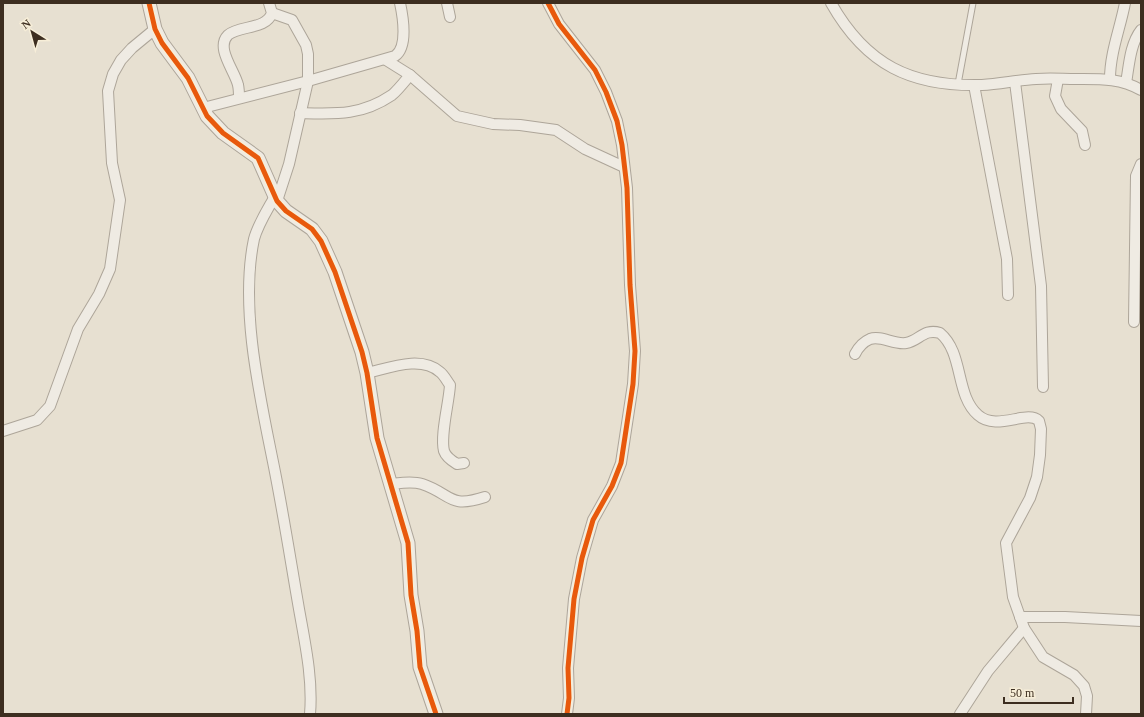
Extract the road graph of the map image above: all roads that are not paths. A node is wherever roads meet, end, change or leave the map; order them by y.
1 (149, 3) edge
2 (269, 3) edge
3 (400, 3) edge
4 (447, 3) edge
5 (548, 3) edge
6 (831, 3) edge
7 (973, 3) edge
8 (1125, 3) edge
9 (272, 13) junction
10 (450, 16) dead end
11 (155, 29) junction
12 (1141, 30) edge
13 (386, 60) junction
14 (410, 75) junction
15 (1058, 79) junction
16 (1110, 79) junction
17 (308, 81) junction
18 (1015, 82) junction
19 (1126, 83) junction
20 (958, 84) junction
21 (974, 85) junction
22 (1141, 90) edge
23 (239, 98) junction
24 (203, 108) junction
25 (300, 113) junction
26 (1085, 145) dead end
27 (1141, 164) edge
28 (624, 167) junction
29 (276, 198) junction
30 (1008, 295) dead end
31 (1134, 322) dead end
32 (854, 354) dead end
33 (367, 373) junction
34 (1043, 387) dead end
35 (3, 431) edge
36 (464, 463) dead end
37 (391, 484) junction
38 (485, 497) dead end
39 (1020, 617) junction
40 (1141, 622) edge
41 (1024, 628) junction
42 (310, 714) edge
43 (436, 714) edge
44 (567, 714) edge
45 (960, 714) edge
46 (1086, 714) edge

1 - 11 street
2 - 9 street
3 - 13 street
4 - 10 street
5 - 28 street
6 - 20 street
7 - 20 lane
8 - 16 street
9 - 17 street
9 - 23 street
11 - 24 street
11 - 35 street
12 - 19 street
13 - 14 street
13 - 17 street
14 - 25 street
14 - 28 street
15 - 16 street
15 - 18 street
15 - 26 street
16 - 19 street
17 - 23 street
17 - 25 street
18 - 21 street
18 - 34 street
19 - 22 street
20 - 21 street
21 - 30 street
23 - 24 street
24 - 29 street
25 - 29 street
27 - 31 street
28 - 44 street
29 - 33 street
29 - 42 street
32 - 39 street
33 - 36 street
33 - 37 street
37 - 38 street
37 - 43 street
39 - 40 street
39 - 41 street
41 - 45 street
41 - 46 street

